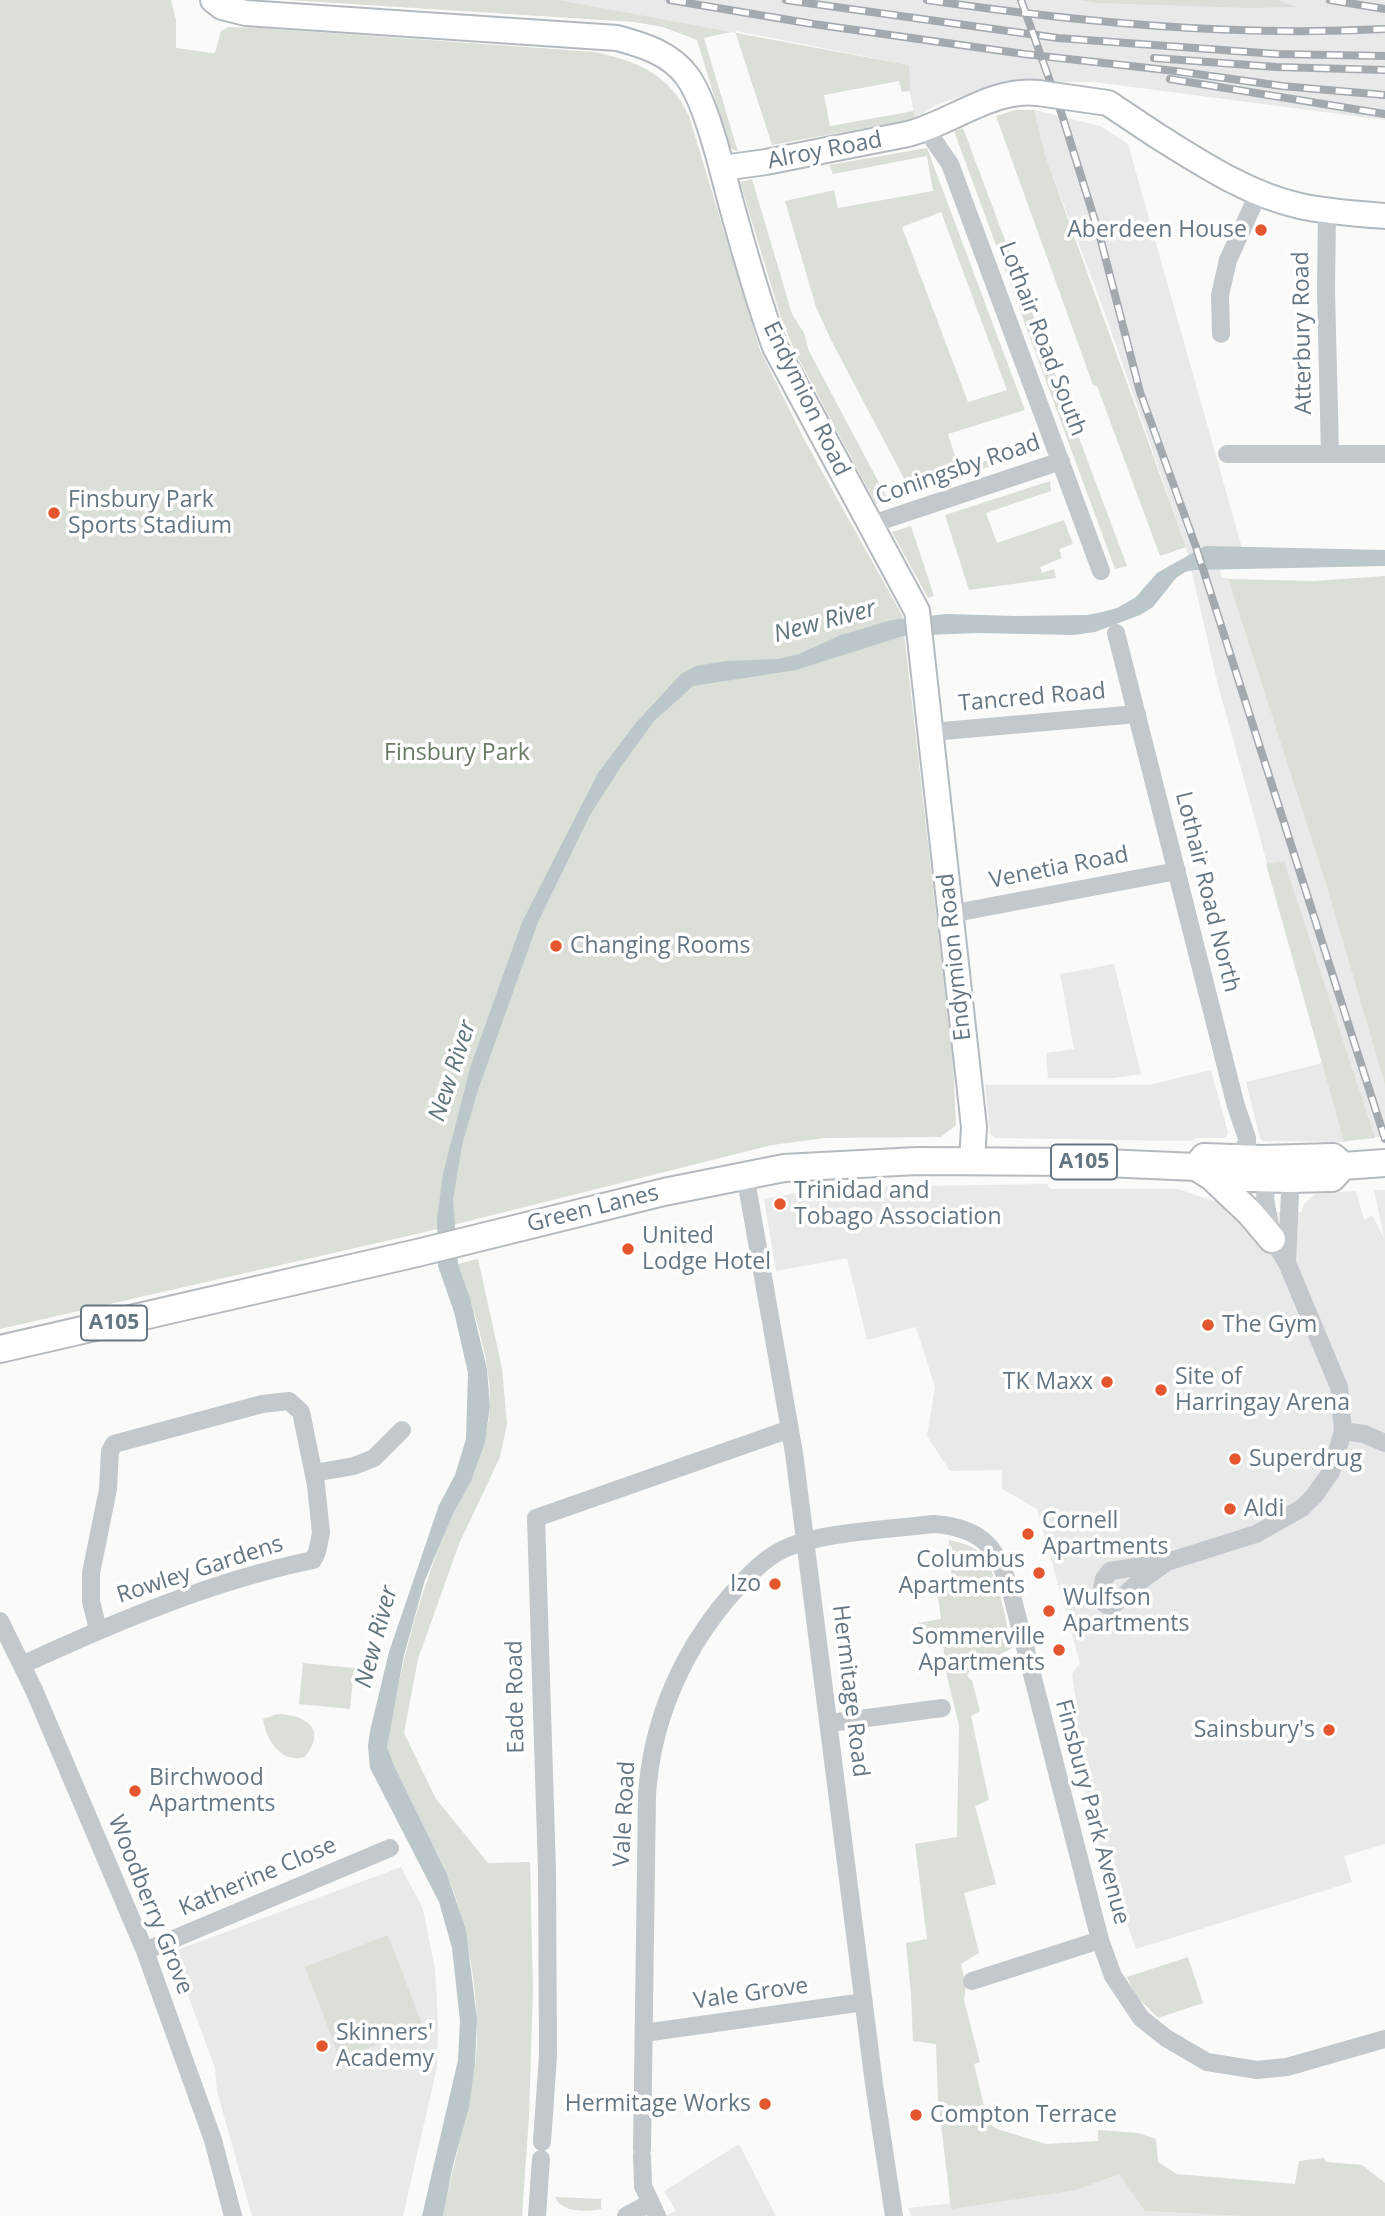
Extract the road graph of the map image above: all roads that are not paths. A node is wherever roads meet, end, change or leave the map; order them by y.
1 (213, 0) edge
2 (926, 130) junction
3 (723, 168) junction
4 (1259, 192) junction
5 (1327, 211) junction
6 (1385, 216) edge
7 (1221, 334) dead end
8 (1227, 454) dead end
9 (1330, 454) junction
10 (1385, 454) edge
11 (1061, 461) junction
12 (871, 526) junction
13 (1101, 571) dead end
14 (1116, 633) dead end
15 (1137, 714) junction
16 (931, 732) junction
17 (1177, 871) junction
18 (950, 914) junction
19 (1235, 1157) junction
20 (972, 1161) junction
21 (1385, 1163) edge
22 (1280, 1169) junction
23 (1204, 1172) junction
24 (745, 1174) junction
25 (1272, 1239) junction
26 (1287, 1263) junction
27 (0, 1349) edge
28 (790, 1429) junction
29 (402, 1430) dead end
30 (1343, 1431) junction
31 (1385, 1443) edge
32 (314, 1473) junction
33 (805, 1541) junction
34 (1167, 1562) dead end
35 (0, 1622) edge
36 (98, 1630) junction
37 (22, 1665) junction
38 (942, 1708) dead end
39 (830, 1723) junction
40 (390, 1848) dead end
41 (1100, 1940) junction
42 (145, 1951) junction
43 (972, 1981) dead end
44 (864, 2002) junction
45 (644, 2034) junction
46 (1385, 2039) edge
47 (653, 2210) edge
48 (233, 2216) edge
49 (537, 2216) edge
50 (626, 2216) edge
51 (894, 2216) edge

1 - 3 main road, Endymion Road
2 - 3 main road, Alroy Road
2 - 4 main road, Alroy Road, bridge
2 - 11 street, Lothair Road South
3 - 12 main road, Endymion Road
4 - 5 main road, Alroy Road
4 - 7 street
5 - 6 main road, Alroy Road
5 - 9 street, Atterbury Road
8 - 9 street
9 - 10 street
11 - 12 street, Coningsby Road
11 - 13 street, Lothair Road South
12 - 16 main road, Endymion Road
14 - 15 street, Lothair Road North
15 - 16 street, Tancred Road
15 - 17 street, Lothair Road North
16 - 18 main road, Endymion Road
17 - 18 street, Venetia Road
17 - 19 street, Lothair Road North
18 - 20 main road, Endymion Road
19 - 22 main road, Green Lanes / A105
19 - 23 main road, Green Lanes / A105
20 - 23 main road, Green Lanes / A105
20 - 24 main road, Green Lanes / A105
21 - 22 main road, Green Lanes / A105
22 - 23 main road, Green Lanes / A105
22 - 25 street
22 - 26 street
23 - 25 main road
24 - 27 main road, Green Lanes / A105
24 - 28 street, Hermitage Road
25 - 26 street
26 - 30 street
28 - 33 street, Hermitage Road
28 - 49 street, Eade Road
29 - 32 street
30 - 31 street
30 - 34 street
32 - 36 street, Rowley Gardens
32 - 36 street, Rowley Gardens
33 - 39 street, Hermitage Road
33 - 41 street, Finsbury Park Avenue
33 - 45 street, Vale Road
35 - 37 street, Woodberry Grove
36 - 37 street, Rowley Gardens
37 - 42 street, Woodberry Grove
38 - 39 street
39 - 44 street, Hermitage Road
40 - 42 street, Katherine Close
41 - 43 street
41 - 46 street, Finsbury Park Avenue
42 - 48 street, Woodberry Grove
44 - 45 street, Vale Grove
44 - 51 street, Hermitage Road
45 - 47 street, Vale Road
47 - 50 street

